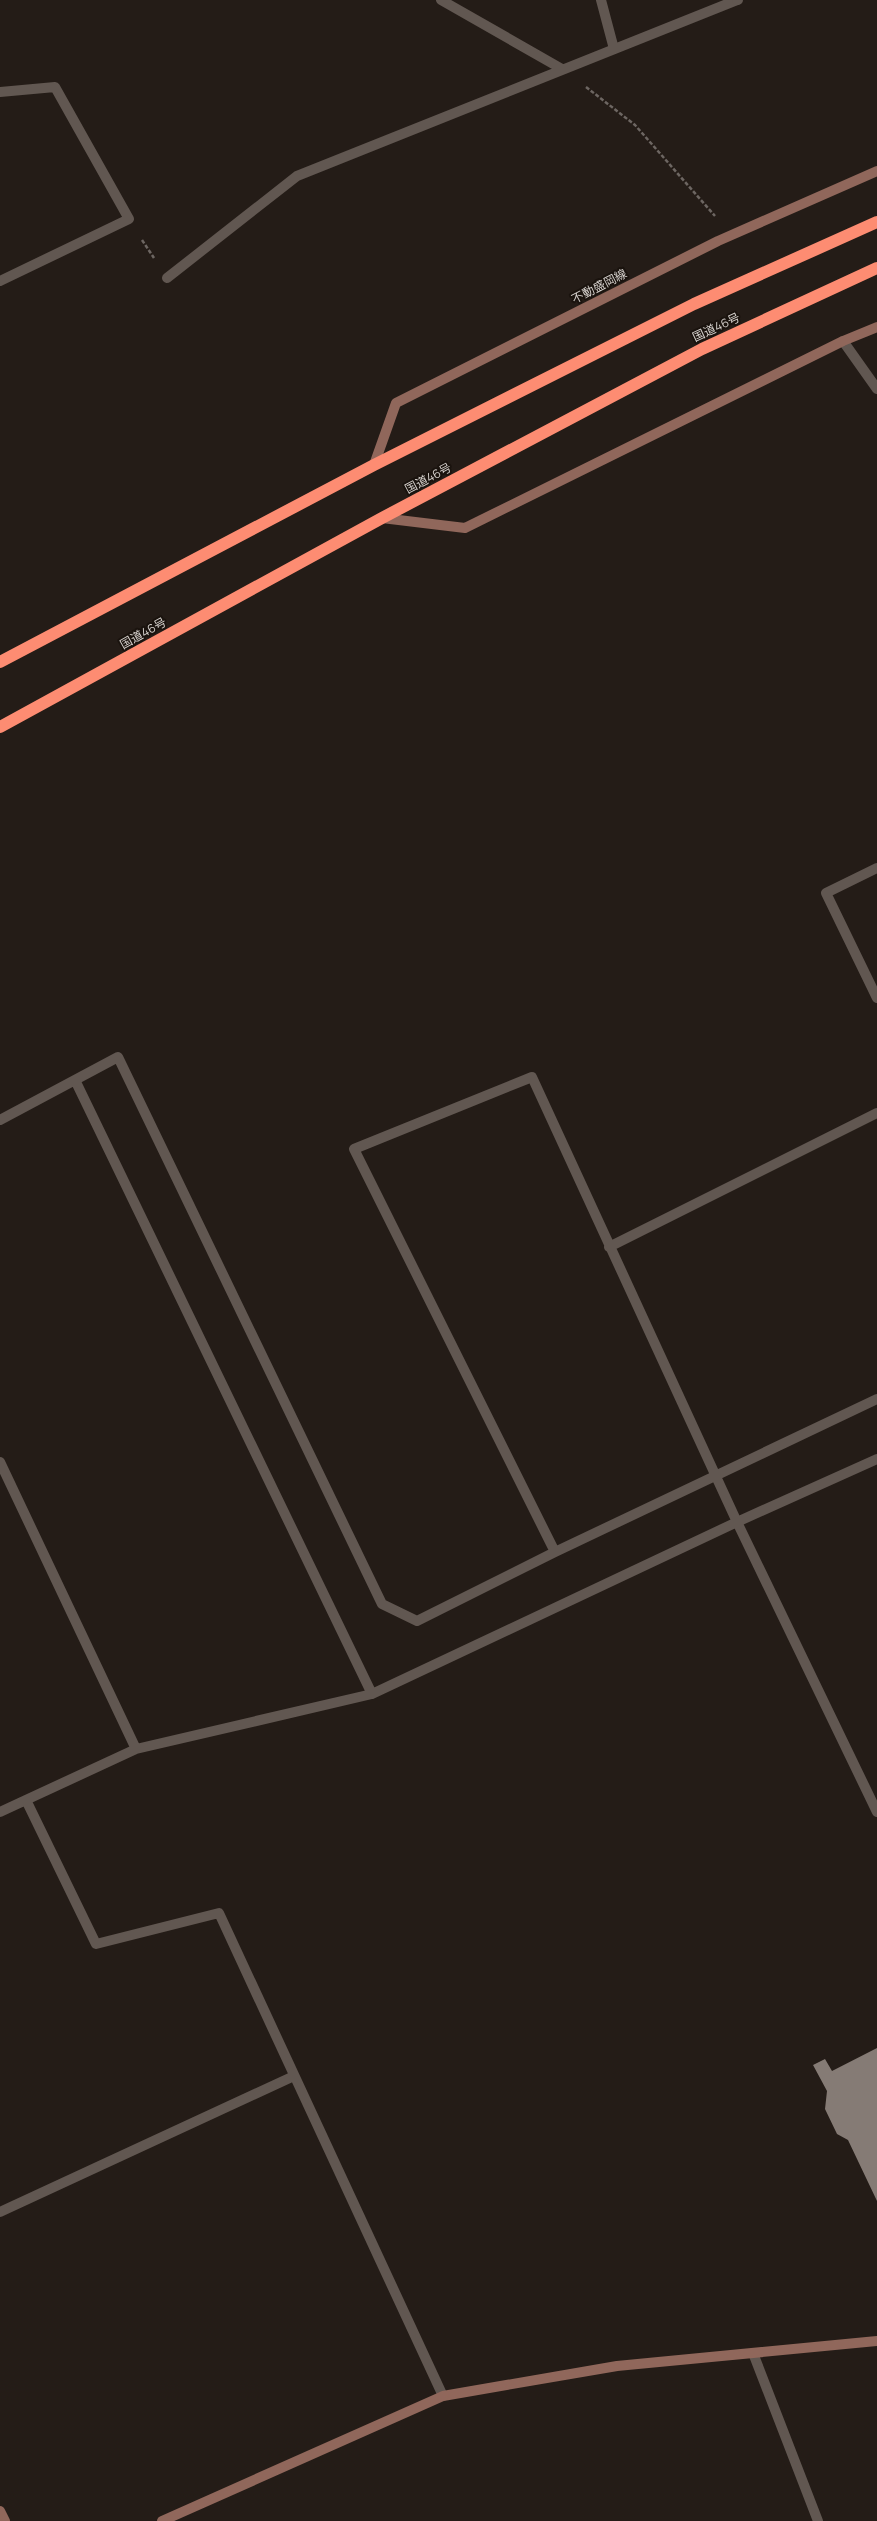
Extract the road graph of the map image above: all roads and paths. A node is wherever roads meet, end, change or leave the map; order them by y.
1 (441, 0) edge
2 (601, 0) edge
3 (738, 0) edge
4 (614, 49) junction
5 (562, 69) junction
6 (0, 92) edge
7 (877, 171) edge
8 (129, 219) junction
9 (877, 222) edge
10 (726, 237) junction
11 (877, 268) edge
12 (167, 278) joint
13 (0, 281) edge
14 (877, 327) edge
15 (843, 341) junction
16 (877, 389) edge
17 (374, 465) junction
18 (382, 518) junction
19 (0, 662) edge
20 (0, 727) edge
21 (877, 868) edge
22 (877, 998) edge
23 (75, 1080) junction
24 (877, 1113) edge
25 (0, 1120) edge
26 (609, 1247) junction
27 (877, 1399) edge
28 (877, 1459) edge
29 (0, 1462) edge
30 (716, 1476) junction
31 (737, 1522) junction
32 (555, 1552) junction
33 (372, 1694) junction
34 (136, 1749) junction
35 (26, 1800) junction
36 (0, 1812) edge
37 (877, 1812) edge
38 (294, 2076) junction
39 (0, 2212) edge
40 (877, 2341) edge
41 (753, 2353) junction
42 (443, 2396) junction
43 (0, 2511) edge
44 (5, 2521) edge
45 (162, 2521) edge
46 (818, 2521) edge

1 - 5 street
2 - 4 street
3 - 4 street
4 - 5 street
5 - 10 path
5 - 12 street
6 - 8 street
7 - 10 main road, 不動盛岡線
8 - 12 path
8 - 13 street
9 - 17 highway
10 - 17 main road, 不動盛岡線
11 - 18 highway, 国道46号
14 - 15 main road
15 - 16 street
15 - 18 main road
17 - 19 highway
18 - 20 highway, 国道46号
21 - 22 street
23 - 25 street
23 - 32 street
23 - 33 street
24 - 26 street
26 - 30 street
26 - 32 street
27 - 30 street
28 - 31 street
29 - 34 street
30 - 31 street
30 - 32 street
31 - 33 street
31 - 37 street
33 - 34 street
34 - 35 street
35 - 36 street
35 - 38 street
38 - 39 street
38 - 42 street
40 - 41 main road
41 - 42 main road
41 - 46 street
42 - 45 main road
43 - 44 main road

